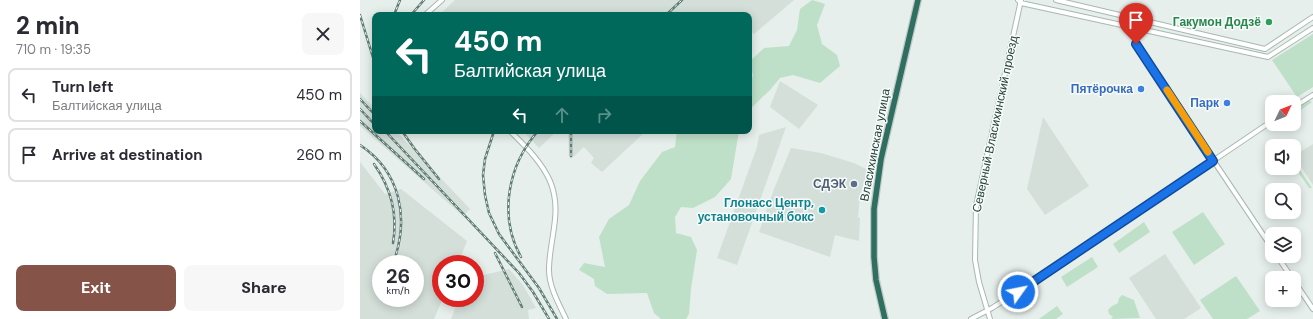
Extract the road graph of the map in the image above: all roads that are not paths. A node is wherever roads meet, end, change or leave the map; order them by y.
1 (442, 0) edge
2 (918, 0) edge
3 (1056, 0) edge
4 (1020, 1) edge
5 (428, 12) edge
6 (1313, 18) edge
7 (1139, 19) junction
8 (1137, 28) junction
9 (1313, 28) edge
10 (1313, 95) edge
11 (1301, 103) edge
12 (1265, 126) edge
13 (513, 134) edge
14 (1213, 161) junction
15 (1265, 238) edge
16 (1301, 291) edge
17 (1313, 309) edge
18 (988, 311) junction
19 (566, 319) edge
20 (885, 319) edge
21 (971, 319) edge
22 (990, 319) edge

1 - 5 street
2 - 20 highway, Власихинская улица
3 - 7 street
4 - 8 street
4 - 18 street, Северный Власихинский проезд
6 - 7 street
7 - 8 street
8 - 9 street
8 - 14 street
10 - 11 street
12 - 14 street
13 - 19 street
14 - 15 street
14 - 18 street
16 - 17 street
18 - 21 street
18 - 22 street, Северный Власихинский проезд

